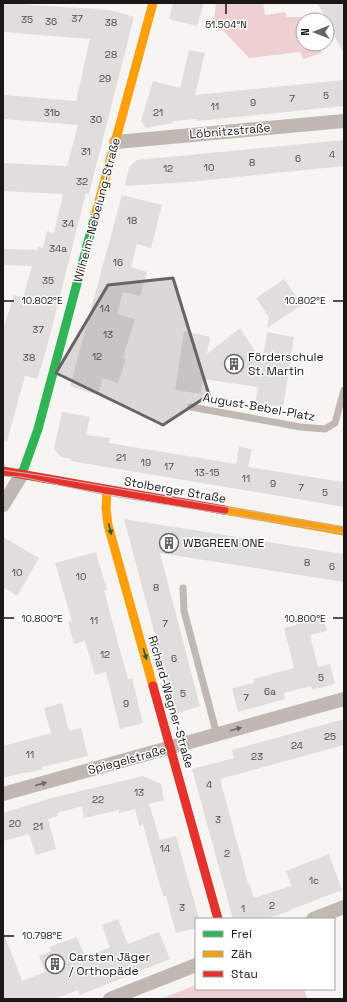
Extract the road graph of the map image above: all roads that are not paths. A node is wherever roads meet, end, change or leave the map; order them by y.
1 (153, 3) edge
2 (344, 121) edge
3 (116, 142) junction
4 (344, 390) edge
5 (191, 407) dead end
6 (3, 470) edge
7 (22, 474) junction
8 (107, 490) junction
9 (3, 505) edge
10 (344, 530) edge
11 (183, 588) dead end
12 (344, 699) edge
13 (216, 735) junction
14 (171, 748) junction
15 (3, 794) edge
16 (344, 907) edge
17 (218, 918) edge
18 (316, 918) edge
19 (195, 965) edge
20 (110, 999) edge

1 - 3 street, Wilhelm-Nebelung-Straße
2 - 3 street, Löbnitzstraße
3 - 7 street, Wilhelm-Nebelung-Straße
4 - 5 lane, August-Bebel-Platz
6 - 7 street, Stolberger Straße
7 - 8 street, Stolberger Straße
7 - 9 street, Wilhelm-Nebelung-Straße
8 - 10 street, Stolberger Straße
8 -> 14 street, Richard-Wagner-Straße
11 - 13 lane
13 -> 12 street, Spiegelstraße
13 - 14 street, Spiegelstraße
15 -> 14 street, Spiegelstraße
14 - 17 street, Richard-Wagner-Straße
16 - 18 street
19 - 20 street

